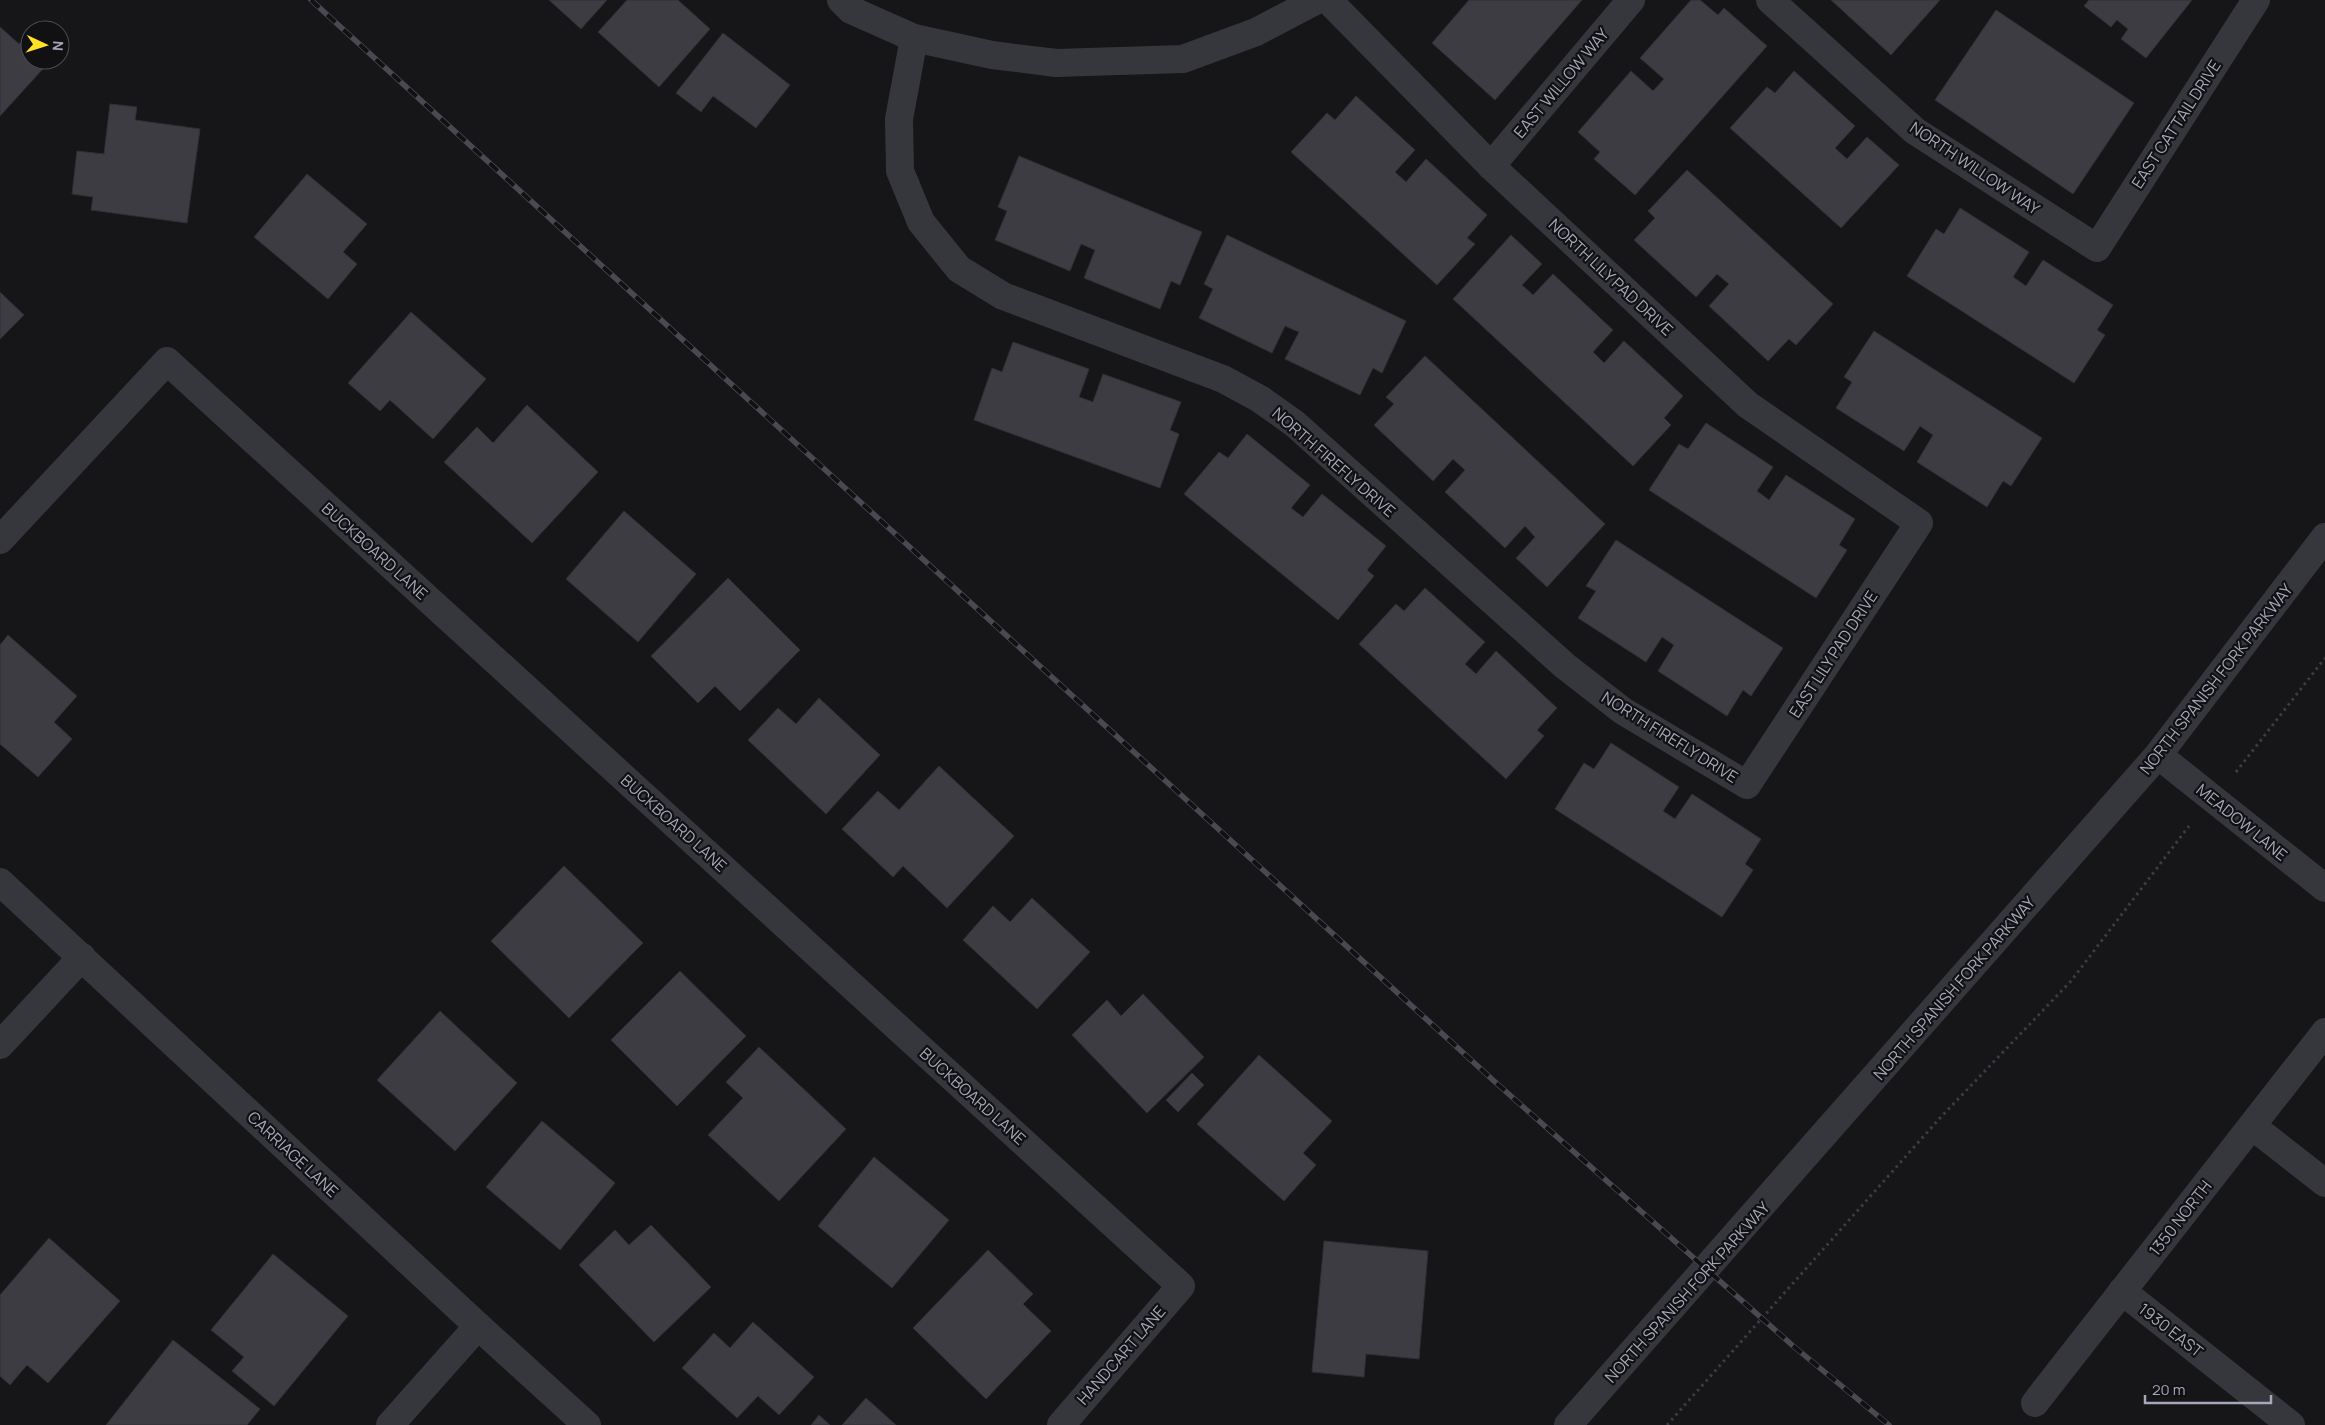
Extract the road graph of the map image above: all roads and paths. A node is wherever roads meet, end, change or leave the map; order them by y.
1 (840, 0) edge
2 (1317, 0) edge
3 (1328, 0) edge
4 (1631, 0) edge
5 (1770, 0) edge
6 (2256, 0) edge
7 (914, 38) junction
8 (1492, 166) junction
9 (2097, 248) joint
10 (1919, 523) joint
11 (2325, 537) edge
12 (0, 540) edge
13 (2325, 658) edge
14 (2158, 755) junction
15 (2239, 769) dead end
16 (1747, 785) joint
17 (2193, 822) dead end
18 (0, 882) edge
19 (2325, 888) edge
20 (82, 958) junction
21 (2325, 1032) edge
22 (0, 1045) edge
23 (2252, 1126) junction
24 (2325, 1183) edge
25 (1181, 1286) joint
26 (2122, 1291) junction
27 (478, 1326) junction
28 (2035, 1403) dead end
29 (390, 1425) edge
30 (587, 1425) edge
31 (1061, 1425) edge
32 (1568, 1425) edge
33 (1667, 1425) edge
34 (2291, 1425) edge

1 - 7 street
2 - 7 street
3 - 8 street, NORTH LILY PAD DRIVE
4 - 8 street, EAST WILLOW WAY
5 - 9 street, NORTH WILLOW WAY
6 - 9 street, EAST CATTAIL DRIVE
7 - 16 street, NORTH FIREFLY DRIVE
8 - 10 street, NORTH LILY PAD DRIVE
10 - 16 street, EAST LILY PAD DRIVE
11 - 14 street, NORTH SPANISH FORK PARKWAY
12 - 25 street, BUCKBOARD LANE
13 - 15 path
14 - 19 street, MEADOW LANE
14 - 32 street, NORTH SPANISH FORK PARKWAY
17 - 33 path
18 - 20 street, CARRIAGE LANE
20 - 22 street
20 - 27 street, CARRIAGE LANE
21 - 23 street, 1350 NORTH
23 - 24 street
23 - 26 street, 1350 NORTH
25 - 31 street, HANDCART LANE
26 - 28 street, 1350 NORTH
26 - 34 street, 1930 EAST
27 - 29 street
27 - 30 street, CARRIAGE LANE

